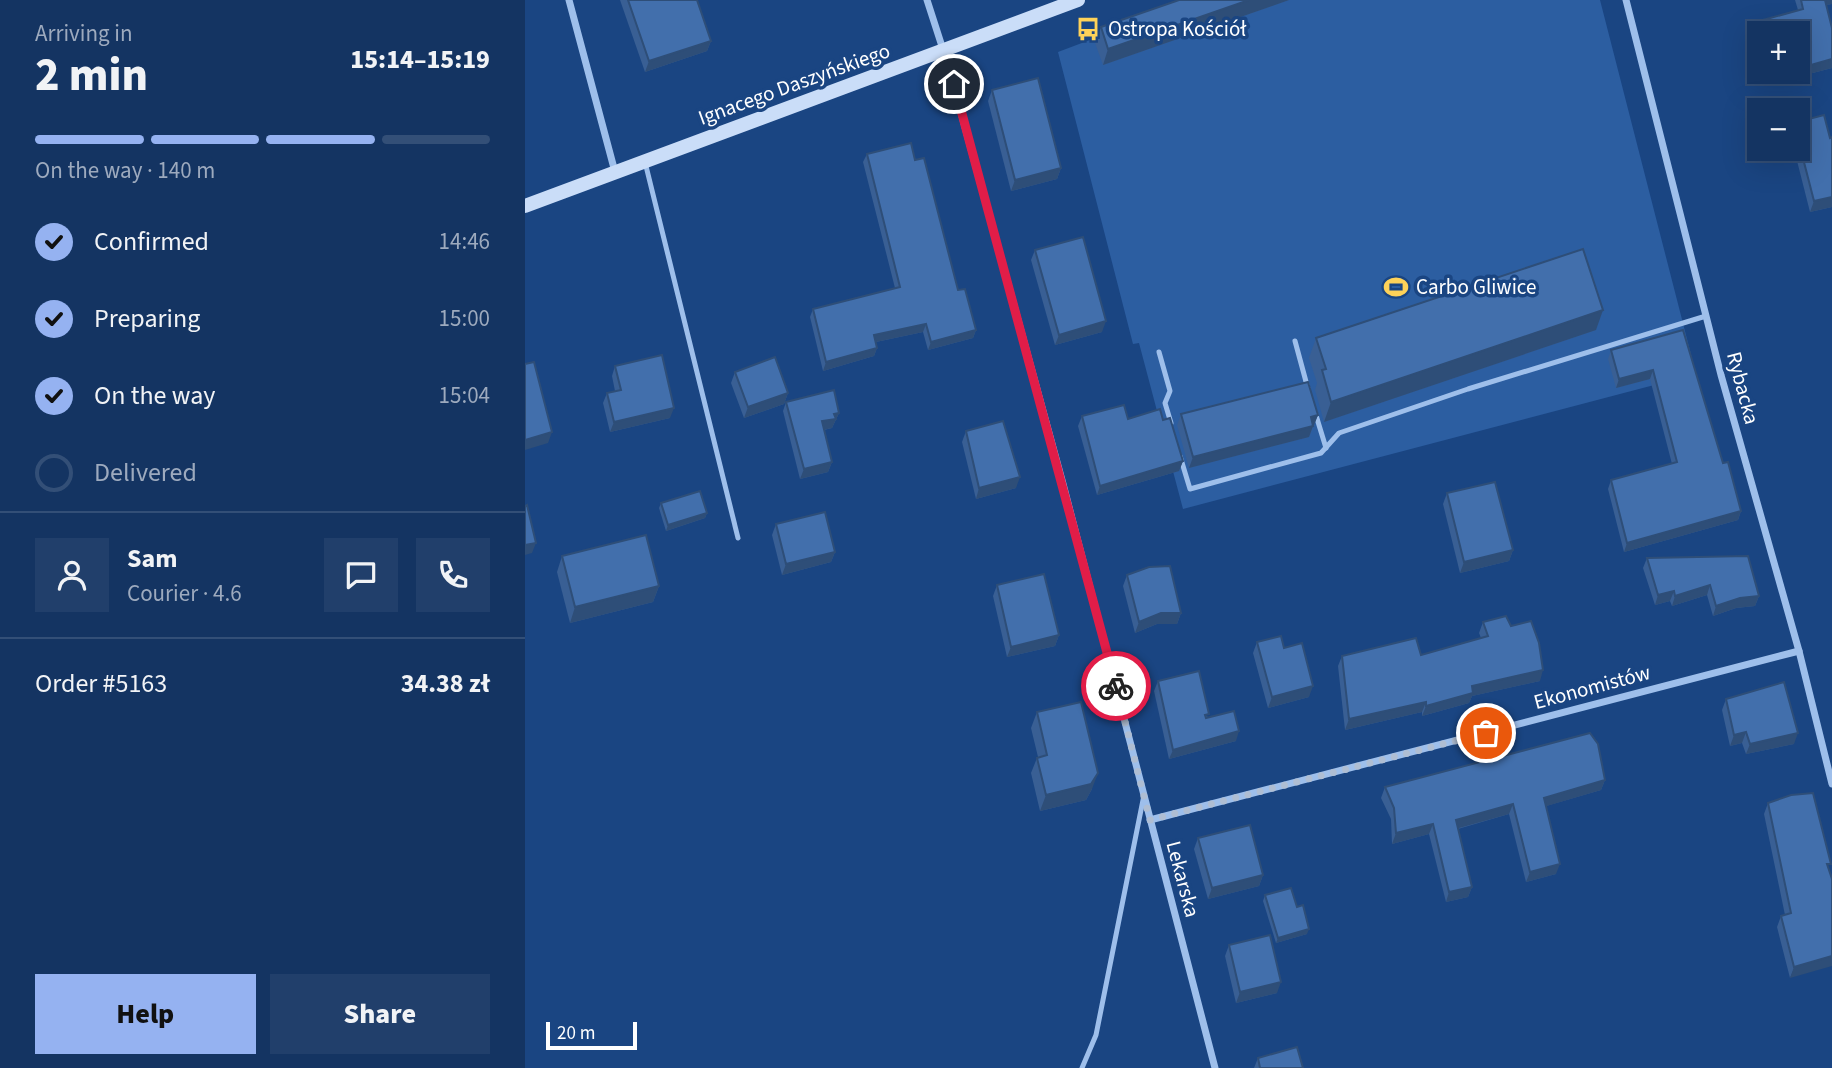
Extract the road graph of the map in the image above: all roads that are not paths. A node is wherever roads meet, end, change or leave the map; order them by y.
1 (569, 0) edge
2 (927, 0) edge
3 (1078, 0) edge
4 (1626, 0) edge
5 (944, 50) junction
6 (645, 162) junction
7 (616, 172) junction
8 (525, 205) edge
9 (1706, 316) junction
10 (1295, 341) dead end
11 (1159, 352) dead end
12 (1310, 395) edge
13 (1314, 408) edge
14 (1172, 427) edge
15 (1325, 448) junction
16 (1179, 452) edge
17 (738, 538) dead end
18 (1799, 651) junction
19 (1832, 784) edge
20 (1144, 794) junction
21 (1150, 820) junction
22 (1082, 1068) edge
23 (1215, 1068) edge

1 - 7 street
2 - 5 street, Lekarska
3 - 5 main road, Ignacego Daszyńskiego
4 - 9 street, Rybacka
5 - 6 main road, Ignacego Daszyńskiego
5 - 20 street, Lekarska
6 - 7 main road, Ignacego Daszyńskiego
6 - 17 lane
7 - 8 main road, Ignacego Daszyńskiego
9 - 15 lane
9 - 18 street, Rybacka
10 - 12 lane
11 - 14 lane
13 - 15 lane
15 - 16 lane
18 - 19 street, Rybacka
18 - 21 street, Ekonomistów
20 - 21 street, Lekarska
20 - 22 lane
21 - 23 street, Lekarska

